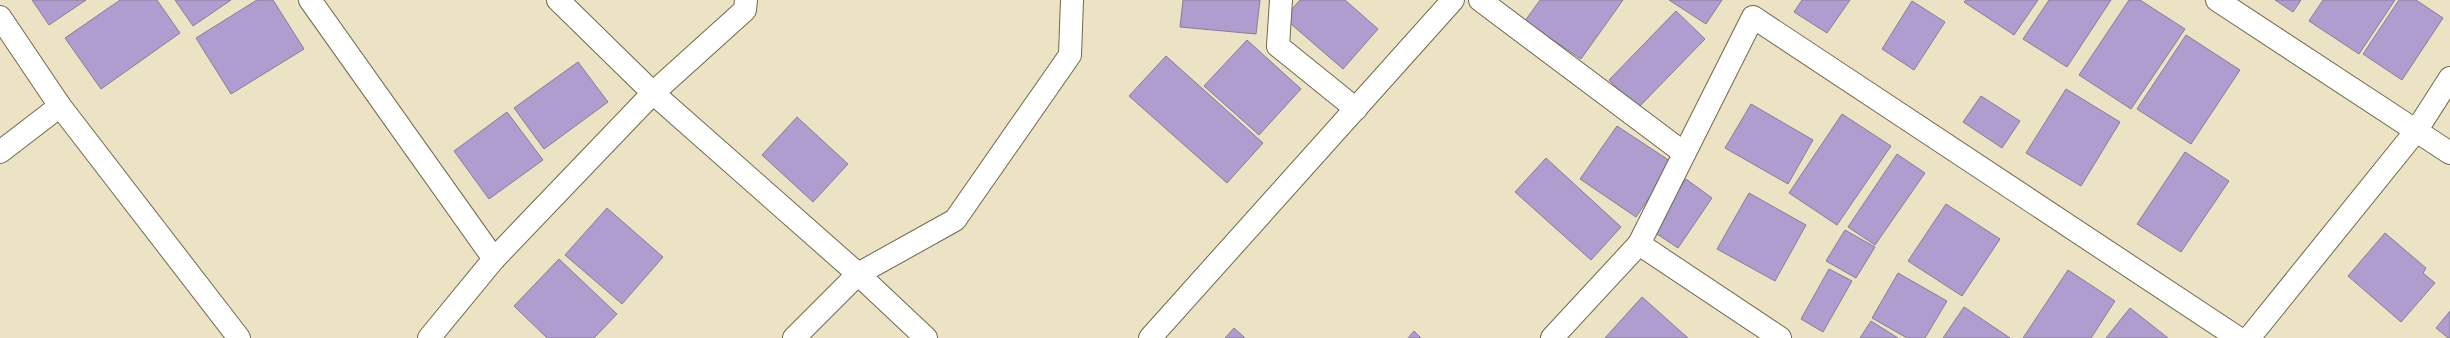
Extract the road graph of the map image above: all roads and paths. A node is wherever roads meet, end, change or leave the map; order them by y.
1 (310, 0) edge
2 (558, 0) edge
3 (746, 0) edge
4 (1072, 0) edge
5 (1281, 0) edge
6 (1454, 0) edge
7 (1480, 0) edge
8 (2217, 0) edge
9 (0, 17) edge
10 (2450, 78) edge
11 (653, 93) junction
12 (60, 106) junction
13 (1356, 110) junction
14 (2416, 131) junction
15 (0, 152) edge
16 (1684, 153) junction
17 (2450, 153) edge
18 (1639, 244) junction
19 (494, 259) junction
20 (858, 274) junction
21 (239, 338) edge
22 (429, 338) edge
23 (794, 338) edge
24 (926, 338) edge
25 (1150, 338) edge
26 (1552, 338) edge
27 (1780, 338) edge
28 (2238, 338) edge
29 (2249, 338) edge

1 - 19 street
2 - 11 street
3 - 11 street
4 - 20 street
5 - 13 street
6 - 13 street
7 - 16 street
8 - 14 street
9 - 12 street
10 - 14 street
11 - 19 street
11 - 20 street
12 - 15 street
12 - 21 street
13 - 25 street
14 - 17 street
14 - 29 street
16 - 18 street
16 - 28 street
18 - 26 street
18 - 27 street
19 - 22 street
20 - 23 street
20 - 24 street

